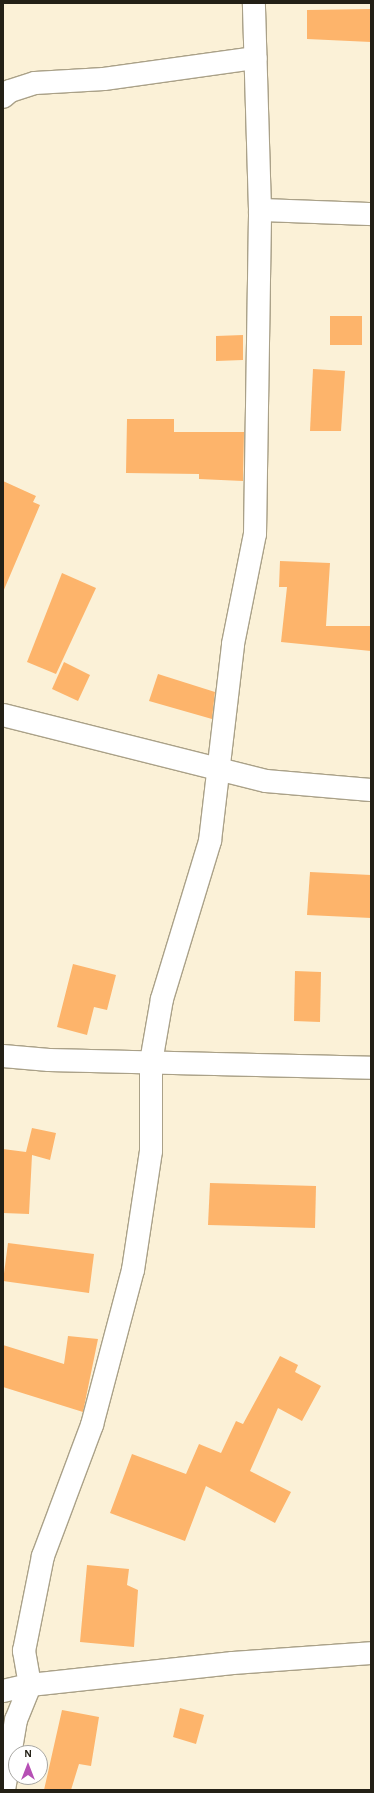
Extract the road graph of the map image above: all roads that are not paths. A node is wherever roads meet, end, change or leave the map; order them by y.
1 (254, 3) edge
2 (256, 58) junction
3 (3, 97) edge
4 (260, 210) junction
5 (371, 214) edge
6 (3, 715) edge
7 (219, 772) junction
8 (371, 790) edge
9 (3, 1056) edge
10 (151, 1062) junction
11 (371, 1068) edge
12 (371, 1653) edge
13 (30, 1685) junction
14 (3, 1692) edge
15 (4, 1790) edge

1 - 2 street
2 - 3 street
2 - 4 street
4 - 5 street
4 - 7 street
6 - 7 street
7 - 8 street
7 - 10 street
9 - 10 street
10 - 11 street
10 - 13 street
12 - 13 street
13 - 14 street
13 - 15 street

